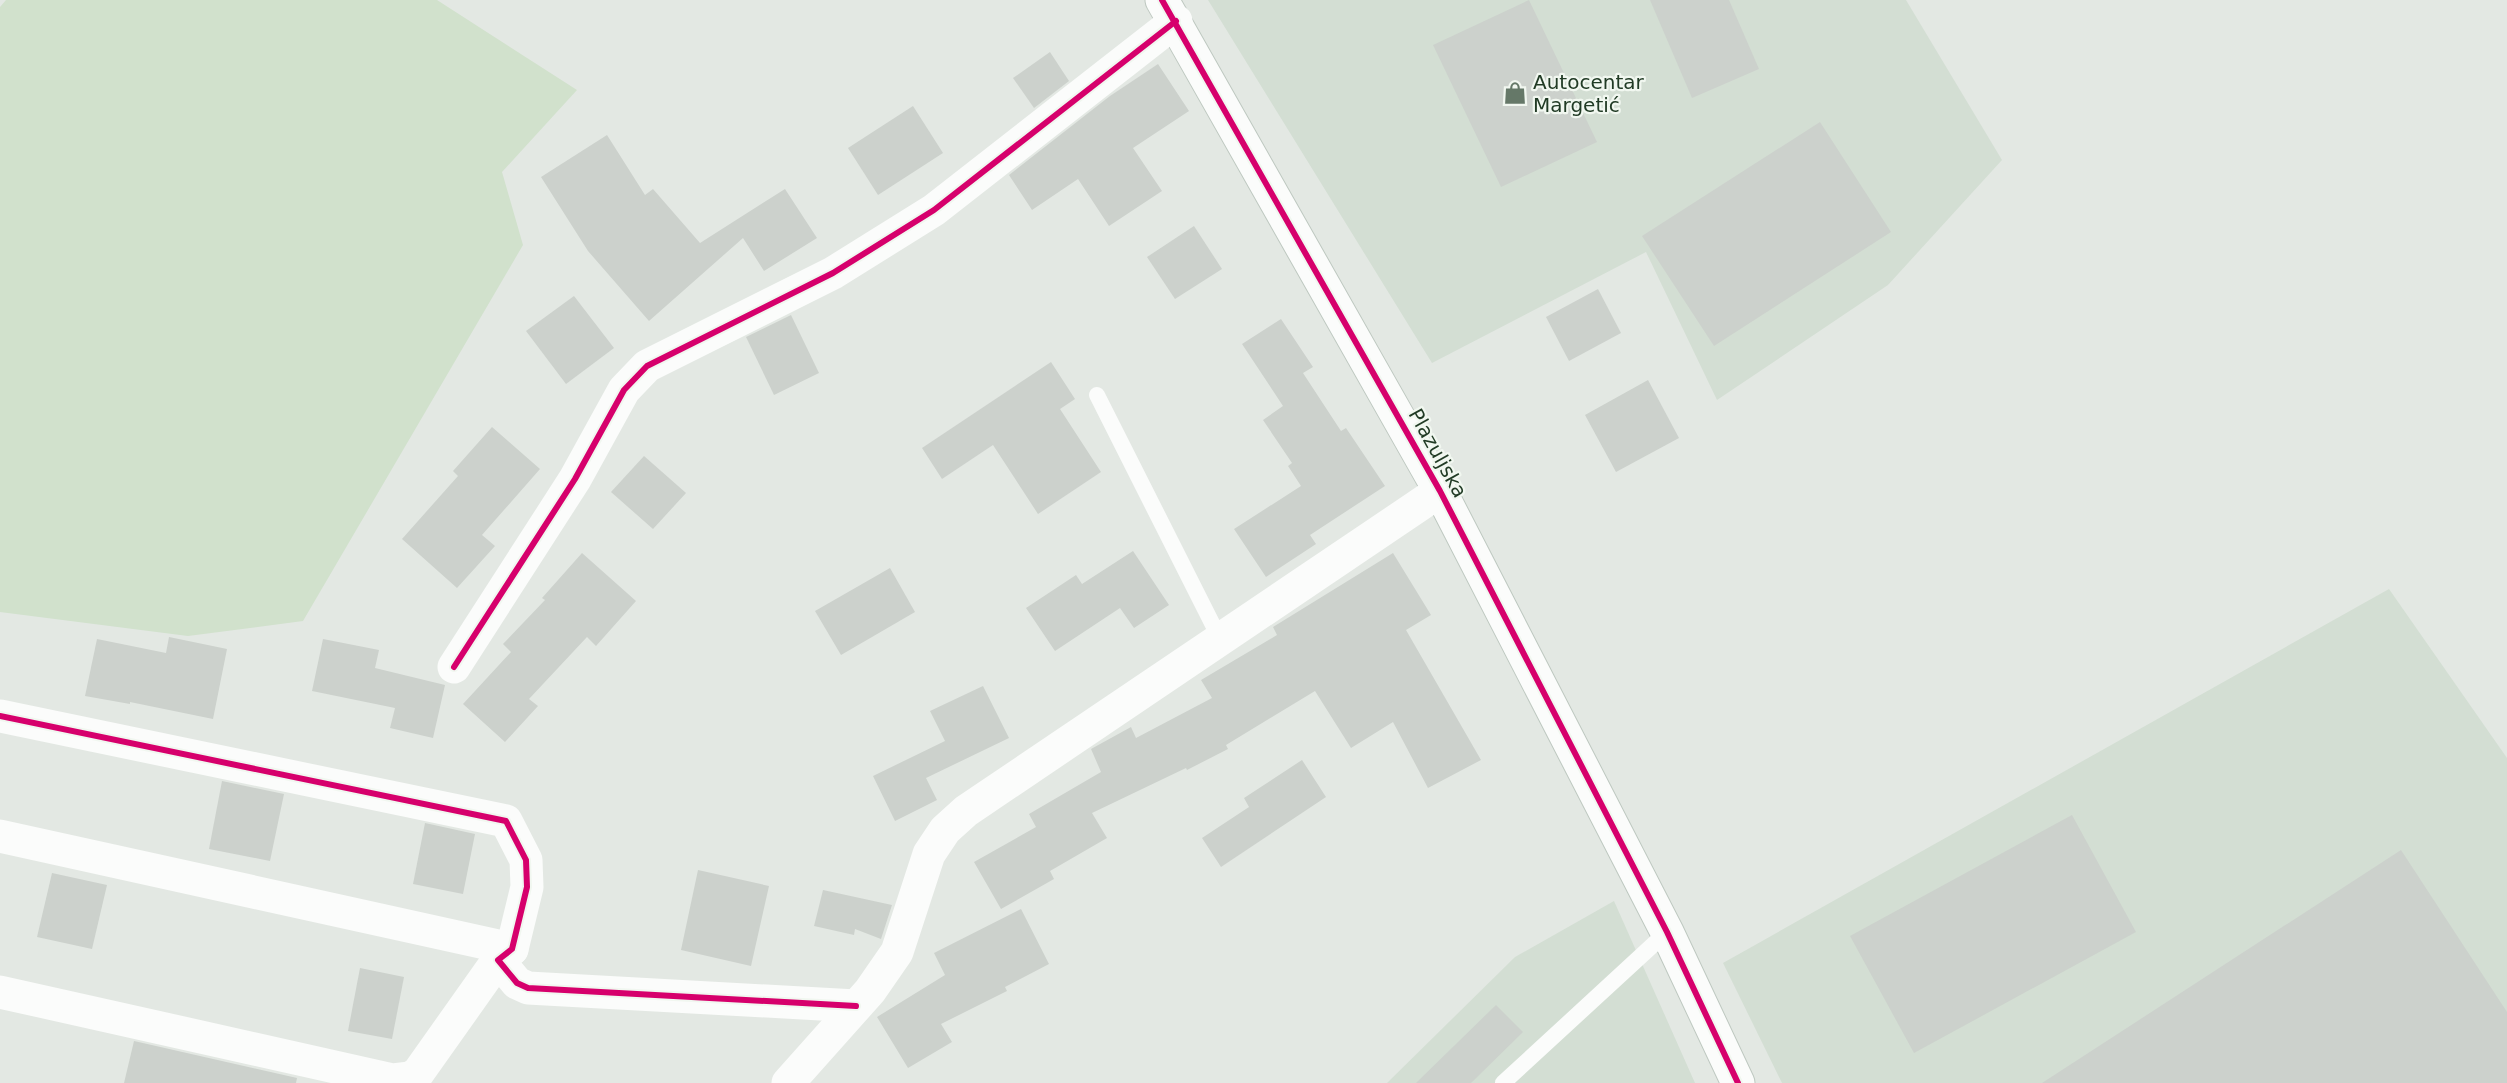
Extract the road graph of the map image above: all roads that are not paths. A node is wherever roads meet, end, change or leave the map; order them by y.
1 (1169, 11) edge
2 (1097, 395) dead end
3 (1440, 491) junction
4 (1220, 639) junction
5 (454, 667) dead end
6 (0, 716) edge
7 (0, 836) edge
8 (1667, 932) junction
9 (505, 954) junction
10 (0, 992) edge
11 (856, 1006) junction
12 (788, 1083) edge
13 (1503, 1083) edge
14 (1738, 1083) edge

1 - 3 street, Plazuljska
1 - 5 street
2 - 4 lane
3 - 4 street
3 - 8 street, Plazuljska
4 - 11 street
6 - 9 street
7 - 9 street
8 - 13 lane
8 - 14 street, Plazuljska
9 - 10 street
9 - 11 street
11 - 12 street

